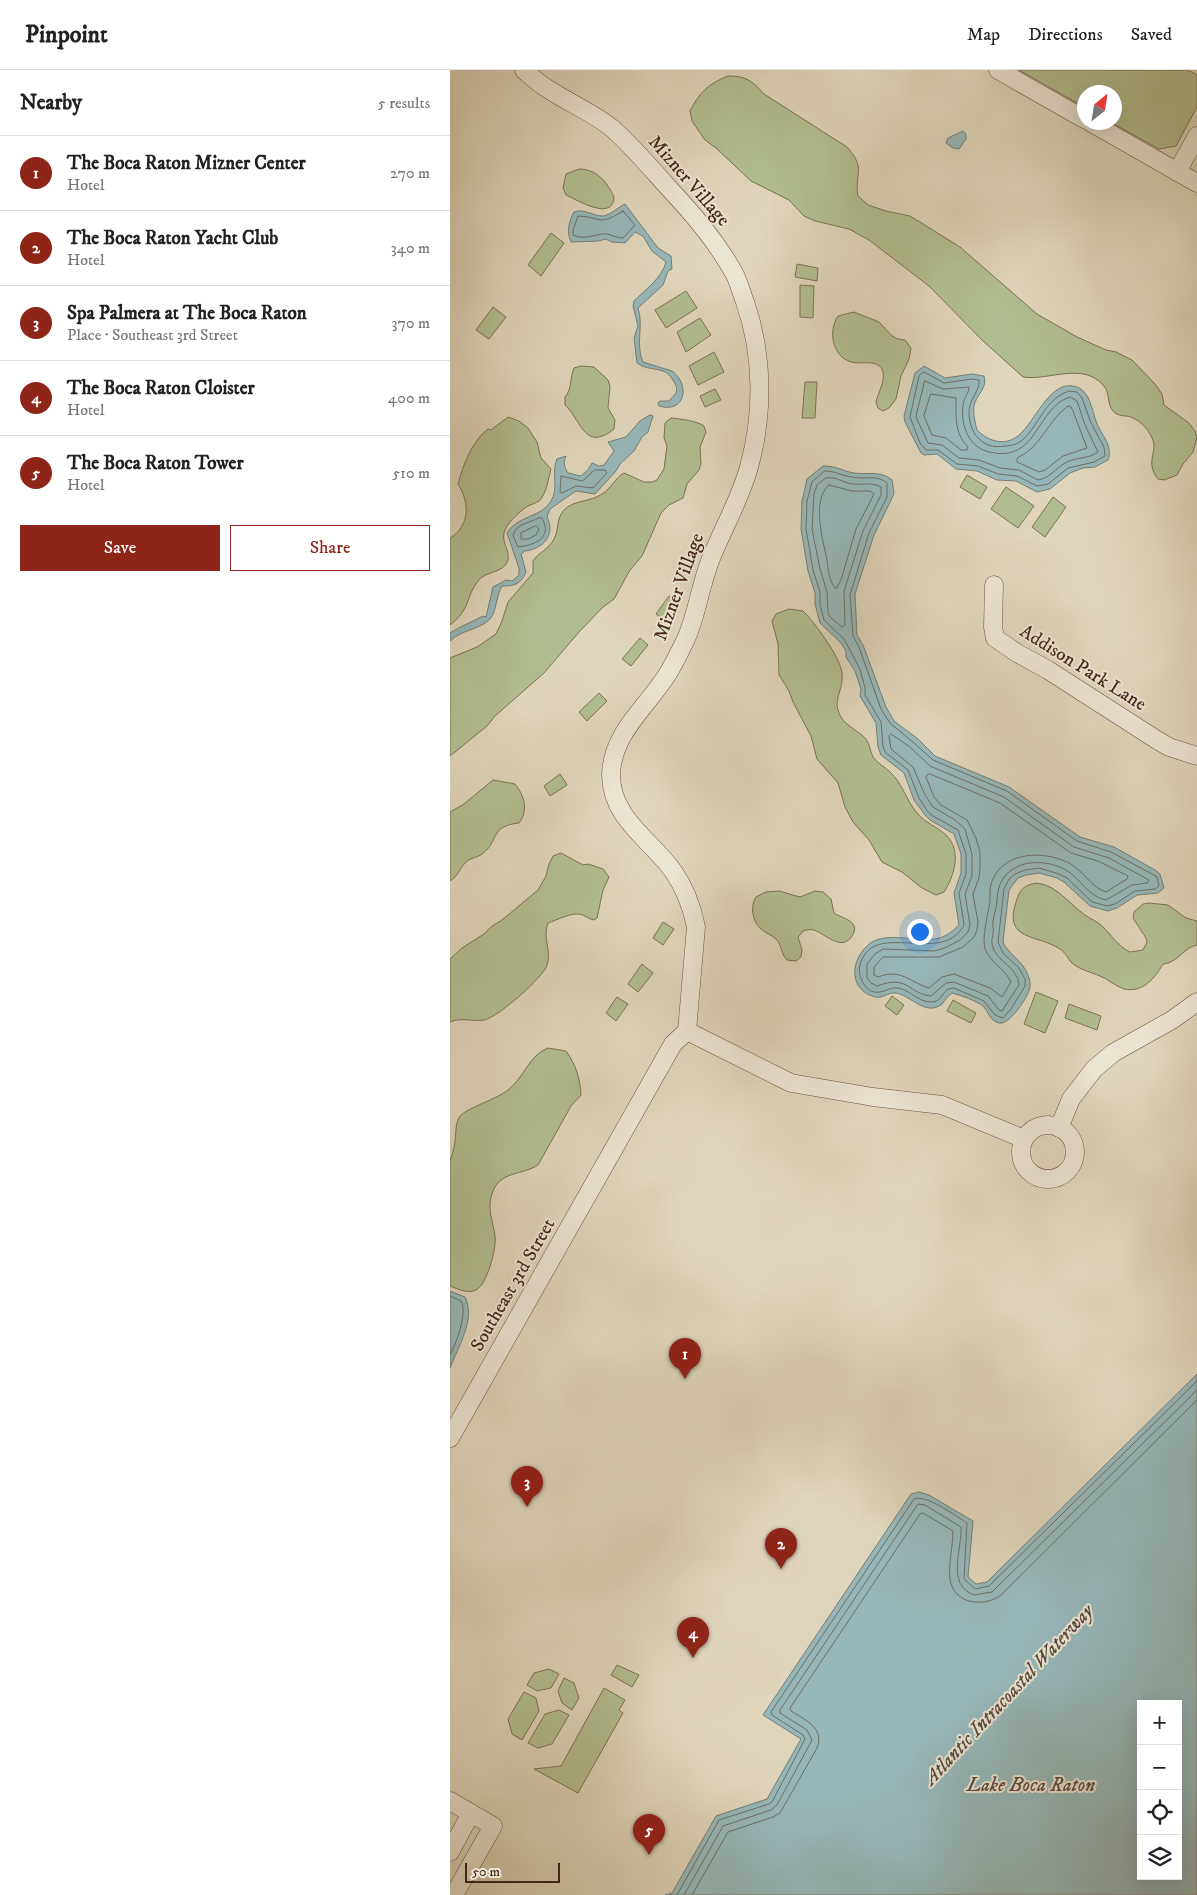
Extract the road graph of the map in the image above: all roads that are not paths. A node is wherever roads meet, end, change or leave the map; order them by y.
1 (524, 70) edge
2 (998, 70) edge
3 (1077, 115) edge
4 (1104, 130) edge
5 (1197, 136) edge
6 (1177, 172) junction
7 (1197, 183) edge
8 (994, 585) dead end
9 (1197, 756) edge
10 (1197, 1002) edge
11 (687, 1031) junction
12 (1059, 1128) junction
13 (1024, 1139) junction
14 (450, 1438) edge
15 (450, 1801) edge
16 (472, 1814) junction
17 (450, 1852) edge
18 (454, 1895) edge

1 - 11 street, Mizner Village
2 - 3 street
4 - 6 street
5 - 6 street
6 - 7 street
8 - 9 street, Addison Park Lane
10 - 12 street
11 - 13 street
11 - 14 street, Southeast 3rd Street
12 - 13 street
12 - 13 street
15 - 16 street
16 - 17 street
16 - 18 street

